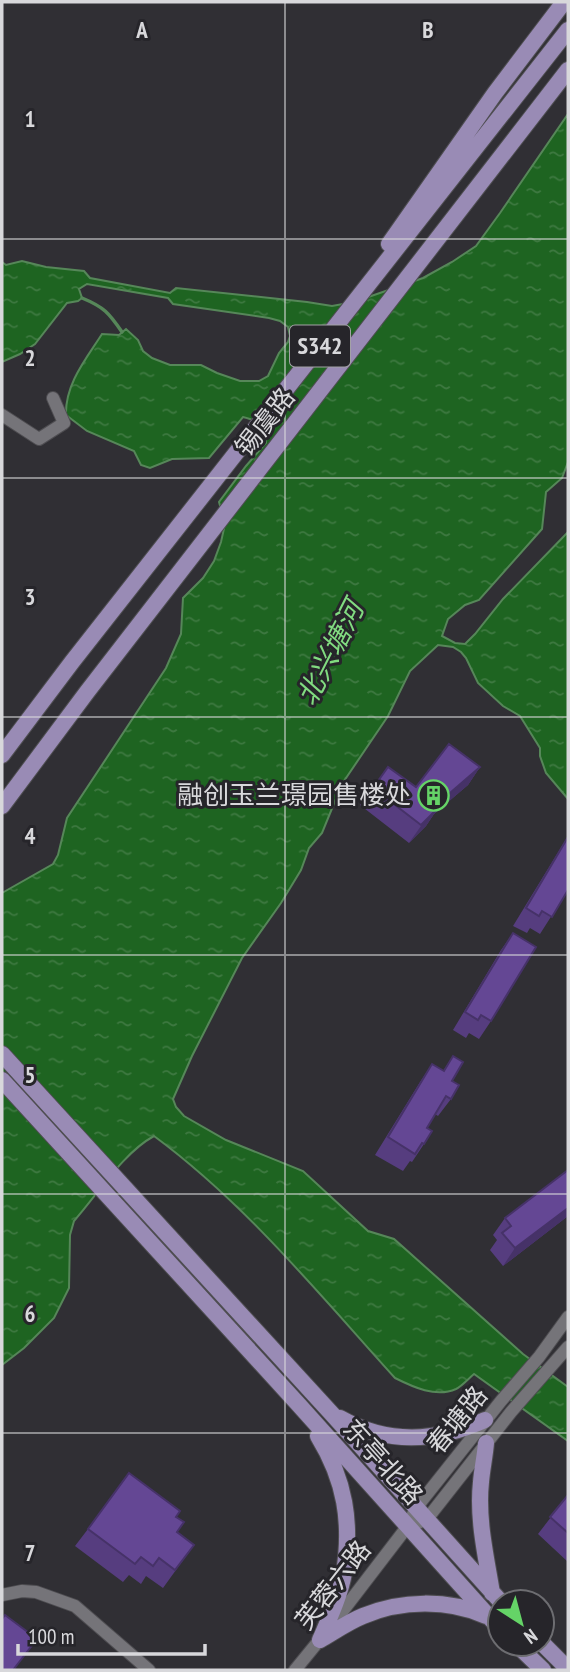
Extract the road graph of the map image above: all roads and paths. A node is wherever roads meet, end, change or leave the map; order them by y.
1 (564, 2) edge
2 (568, 30) edge
3 (568, 70) edge
4 (326, 340) junction
5 (53, 398) dead end
6 (2, 415) edge
7 (2, 755) edge
8 (2, 806) edge
9 (2, 1054) edge
10 (2, 1080) edge
11 (568, 1317) edge
12 (568, 1347) edge
13 (299, 1405) junction
14 (332, 1414) junction
15 (485, 1420) junction
16 (486, 1443) junction
17 (421, 1514) junction
18 (407, 1527) junction
19 (488, 1588) edge
20 (494, 1588) edge
21 (2, 1595) edge
22 (486, 1614) edge
23 (486, 1616) edge
24 (320, 1640) junction
25 (149, 1670) edge
26 (295, 1670) edge

1 - 4 main road
2 - 4 main road, 锡虞路 / S342
3 - 8 main road, 锡虞路 / S342
4 - 7 main road, 锡虞路 / S342
5 - 6 street
9 - 14 main road, 东亭北路
10 - 13 main road, 东亭北路
11 - 15 street, 春塘路
12 - 16 street, 春塘路
13 - 18 main road, 东亭北路
13 - 24 main road
14 - 15 main road
14 - 17 main road, 东亭北路
15 - 17 street, 春塘路
16 - 17 street, 春塘路
16 - 20 main road
17 - 18 street, 春塘路
17 - 19 main road, 东亭北路
18 - 22 main road, 东亭北路
18 - 24 street, 芙蓉六路
21 - 25 street
23 - 24 main road
24 - 26 street, 芙蓉六路

